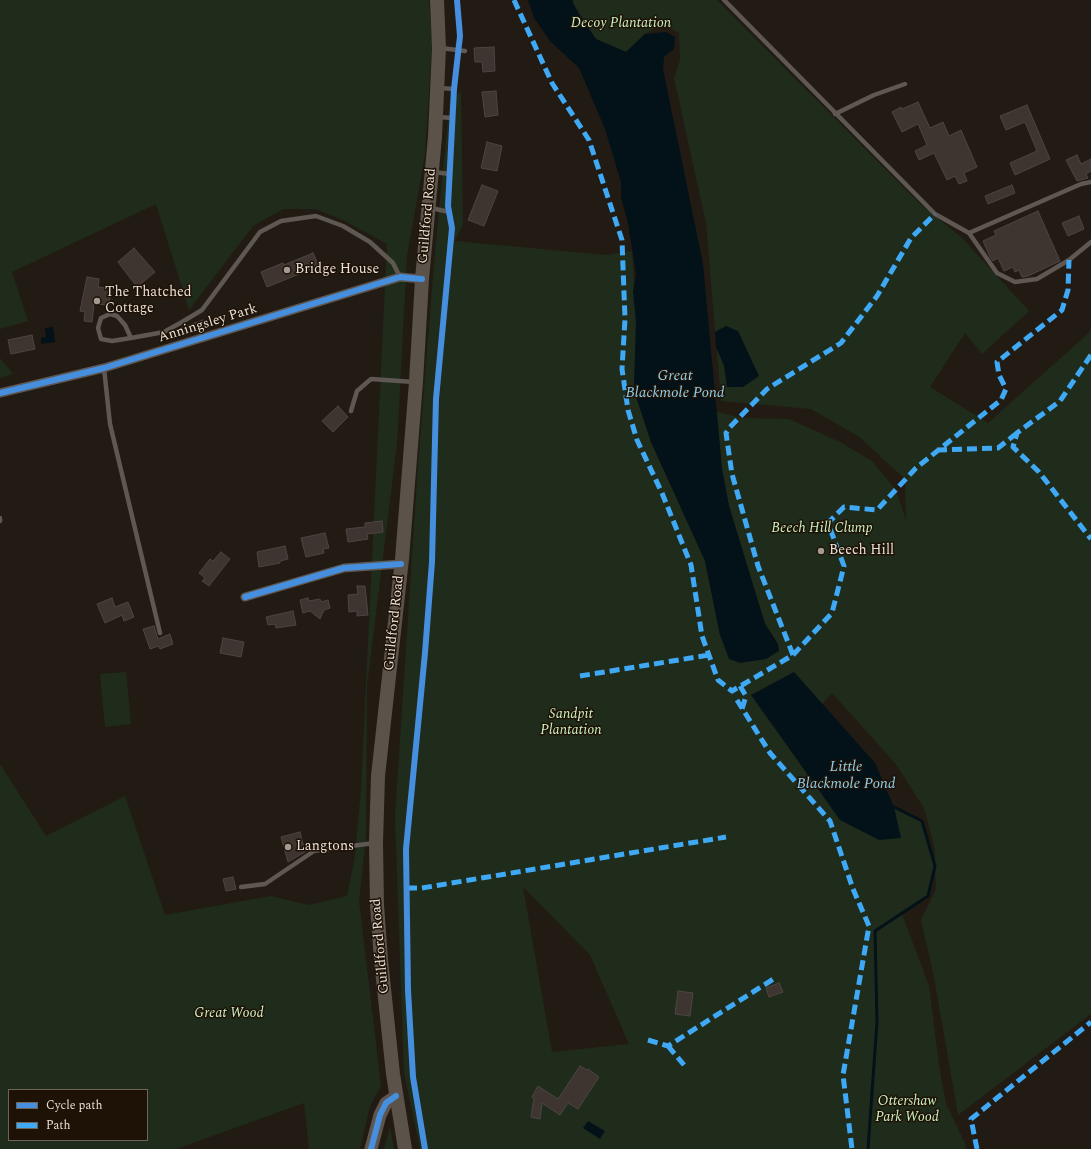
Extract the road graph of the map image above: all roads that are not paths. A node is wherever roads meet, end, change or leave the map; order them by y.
1 (437, 0) edge
2 (724, 0) edge
3 (439, 48) junction
4 (465, 51) dead end
5 (905, 84) dead end
6 (437, 87) junction
7 (454, 89) dead end
8 (835, 114) junction
9 (436, 117) junction
10 (452, 118) dead end
11 (432, 172) junction
12 (450, 174) dead end
13 (1091, 182) edge
14 (429, 208) junction
15 (449, 212) dead end
16 (969, 233) junction
17 (1091, 242) edge
18 (400, 277) junction
19 (422, 279) junction
20 (131, 338) junction
21 (104, 368) junction
22 (416, 382) junction
23 (0, 393) edge
24 (351, 411) dead end
25 (401, 564) junction
26 (245, 597) dead end
27 (160, 634) dead end
28 (376, 843) junction
29 (241, 887) dead end
30 (396, 1096) junction
31 (371, 1149) edge
32 (406, 1149) edge

1 - 3 main road, Guildford Road
2 - 8 lane
3 - 4 lane
3 - 6 main road, Guildford Road
5 - 8 lane
6 - 7 lane
6 - 9 main road, Guildford Road
8 - 16 lane
9 - 10 lane
9 - 11 main road, Guildford Road
11 - 12 lane
11 - 14 main road, Guildford Road
13 - 16 lane
14 - 15 lane
14 - 19 main road, Guildford Road
16 - 17 lane
18 - 19 street, Anningsley Park
18 - 20 lane
18 - 21 street, Anningsley Park
19 - 22 main road, Guildford Road
20 - 20 lane
21 - 23 street, Anningsley Park
21 - 27 lane
22 - 24 lane
22 - 25 main road, Guildford Road
25 - 26 street
25 - 28 main road, Guildford Road
28 - 29 lane
28 - 30 main road, Guildford Road
30 - 31 street
30 - 32 main road, Guildford Road

